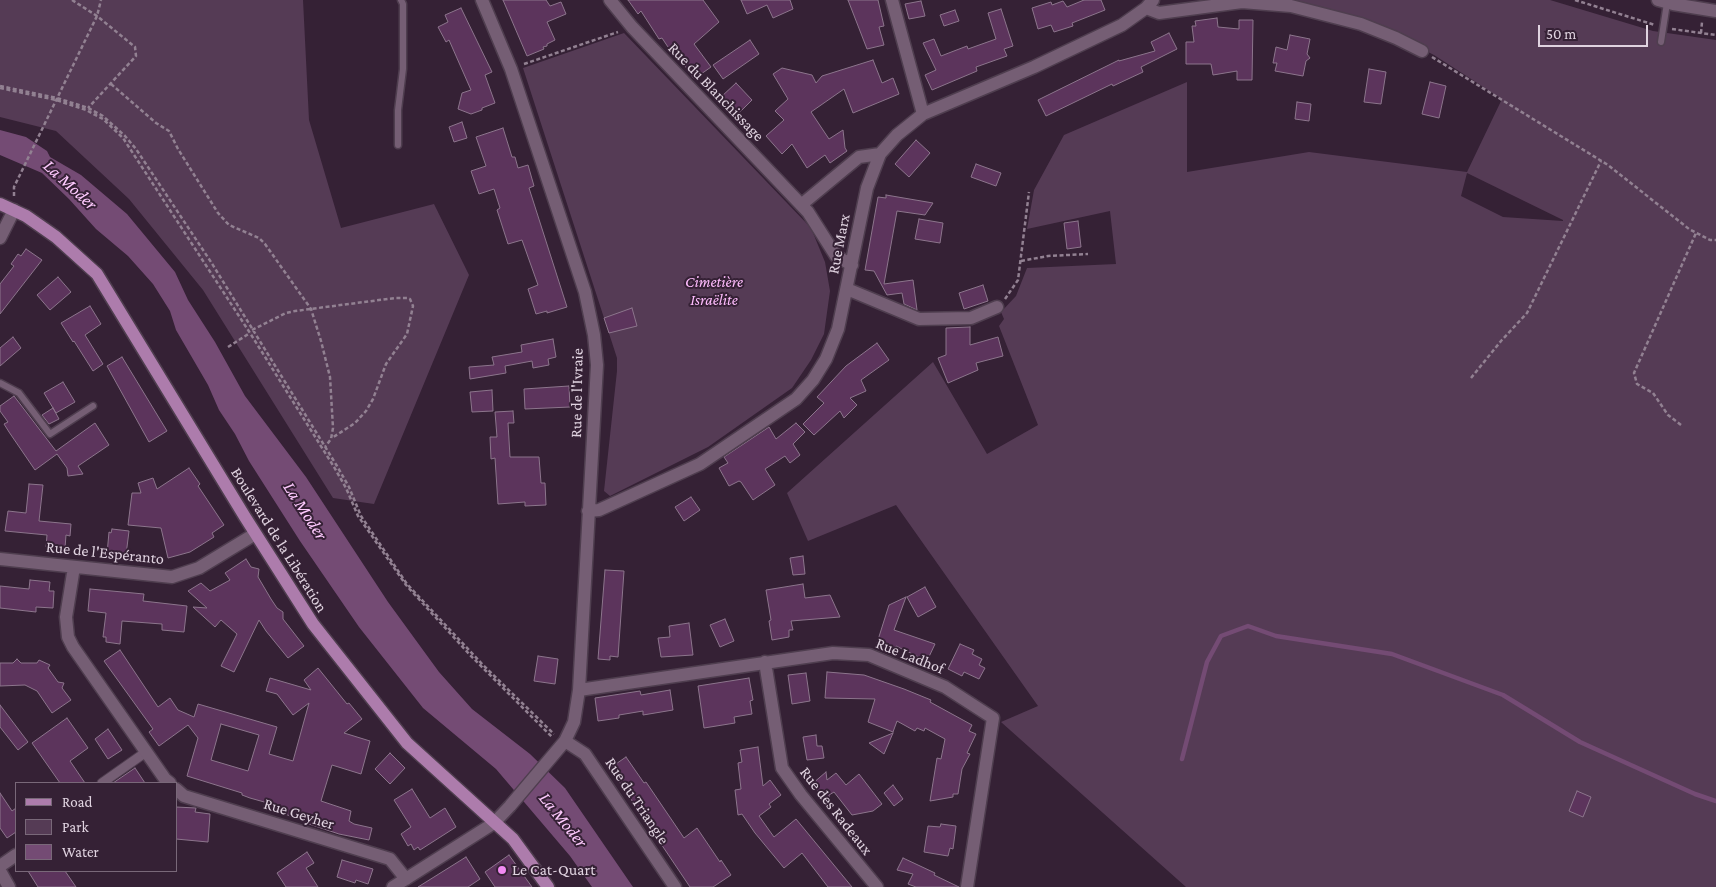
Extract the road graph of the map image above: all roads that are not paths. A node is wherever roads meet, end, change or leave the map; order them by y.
1 (401, 0) edge
2 (482, 0) edge
3 (610, 0) edge
4 (892, 0) edge
5 (1663, 1) edge
6 (1149, 4) edge
7 (1716, 11) edge
8 (1661, 42) dead end
9 (1422, 51) road end
10 (923, 114) junction
11 (398, 145) dead end
12 (880, 154) junction
13 (0, 204) edge
14 (802, 205) junction
15 (14, 210) junction
16 (0, 238) edge
17 (852, 264) junction
18 (847, 289) junction
19 (997, 307) road end
20 (0, 384) edge
21 (93, 406) dead end
22 (588, 511) junction
23 (256, 534) junction
24 (0, 559) edge
25 (74, 566) junction
26 (765, 662) junction
27 (578, 690) junction
28 (559, 739) junction
29 (146, 752) junction
30 (103, 782) edge
31 (169, 782) edge
32 (178, 791) edge
33 (494, 822) junction
34 (15, 856) edge
35 (0, 866) edge
36 (0, 872) edge
37 (406, 879) junction
38 (9, 887) edge
39 (393, 887) edge
40 (548, 887) edge
41 (675, 887) edge
42 (876, 887) edge
43 (967, 887) edge

1 - 11 lane
2 - 22 street, Rue de l'Ivraie
3 - 14 street, Rue du Blanchissage
4 - 10 street
5 - 7 street
5 - 8 lane
6 - 9 street, Rue Marx
6 - 10 street, Rue Marx
10 - 12 street, Rue Marx
12 - 14 street
12 - 17 street, Rue Marx
13 - 15 main road, Boulevard de la Libération
14 - 17 street, Rue du Blanchissage
15 - 16 street
15 - 23 main road, Boulevard de la Libération
17 - 18 street, Rue Marx
18 - 19 street
18 - 22 street, Rue Marx
20 - 21 lane
22 - 27 street, Rue de l'Ivraie
23 - 25 street, Rue de l'Espéranto
23 - 33 main road, Boulevard de la Libération
24 - 25 street, Rue de l'Espéranto
25 - 29 street
26 - 27 street, Rue Ladhof
26 - 42 street, Rue des Radeaux
26 - 43 street, Rue Ladhof
27 - 28 street, Rue de l'Ivraie
28 - 33 street, Rue de l'Ivraie
28 - 41 street, Rue du Triangle
29 - 30 street
29 - 31 street
32 - 37 street, Rue Geyher
33 - 37 street, Rue de l'Ivraie
33 - 40 main road, Boulevard de la Libération
34 - 35 street
36 - 38 street
37 - 39 street, Rue de l'Ivraie

